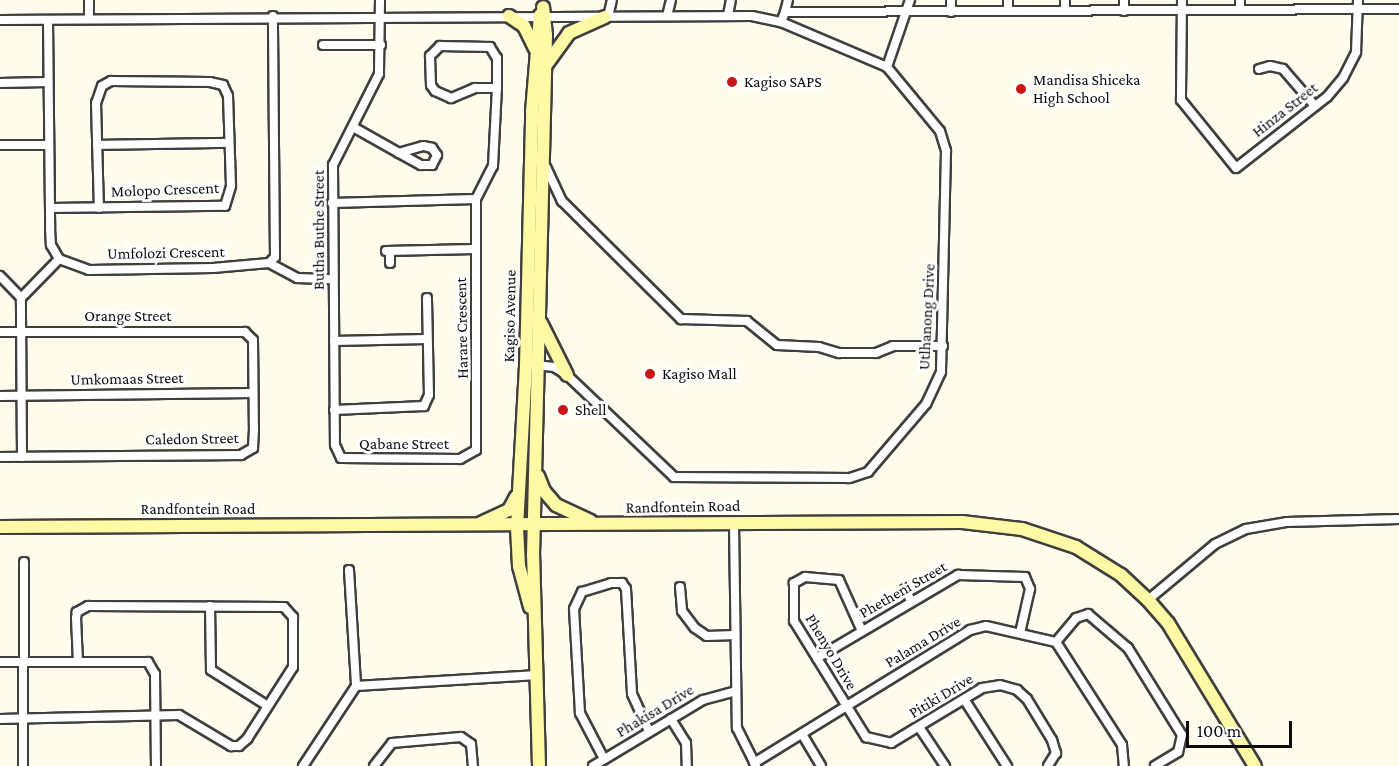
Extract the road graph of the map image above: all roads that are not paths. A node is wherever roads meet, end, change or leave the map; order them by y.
1 (89, 0) edge
2 (380, 0) edge
3 (612, 0) edge
4 (671, 0) edge
5 (731, 0) edge
6 (788, 0) edge
7 (849, 0) edge
8 (910, 0) edge
9 (951, 0) edge
10 (1008, 0) edge
11 (1065, 0) edge
12 (1124, 0) edge
13 (1182, 0) edge
14 (1298, 4) edge
15 (1240, 5) edge
16 (1358, 5) edge
17 (1399, 9) edge
18 (543, 10) edge
19 (1008, 10) junction
20 (847, 11) junction
21 (1065, 11) junction
22 (1124, 11) junction
23 (1182, 11) junction
24 (785, 12) junction
25 (907, 12) junction
26 (951, 12) junction
27 (728, 15) junction
28 (273, 16) junction
29 (381, 16) junction
30 (509, 16) junction
31 (667, 16) junction
32 (607, 17) junction
33 (89, 18) junction
34 (0, 20) edge
35 (48, 20) junction
36 (781, 22) junction
37 (323, 45) dead end
38 (381, 45) junction
39 (535, 50) junction
40 (545, 67) junction
41 (887, 67) junction
42 (1259, 69) dead end
43 (47, 82) junction
44 (0, 83) edge
45 (497, 88) junction
46 (1315, 106) junction
47 (353, 127) junction
48 (230, 143) junction
49 (0, 145) edge
50 (48, 145) junction
51 (98, 145) junction
52 (542, 152) junction
53 (399, 153) dead end
54 (476, 199) junction
55 (332, 202) junction
56 (99, 207) junction
57 (50, 208) junction
58 (475, 249) junction
59 (59, 260) junction
60 (269, 263) junction
61 (390, 263) dead end
62 (0, 276) edge
63 (333, 279) junction
64 (21, 298) junction
65 (427, 298) dead end
66 (539, 316) junction
67 (236, 331) joint
68 (0, 332) edge
69 (20, 332) junction
70 (427, 339) junction
71 (334, 341) junction
72 (943, 346) junction
73 (532, 365) junction
74 (567, 375) junction
75 (253, 393) junction
76 (20, 395) junction
77 (0, 396) edge
78 (334, 410) junction
79 (338, 455) joint
80 (471, 456) joint
81 (0, 457) edge
82 (22, 457) junction
83 (536, 463) junction
84 (519, 486) junction
85 (1399, 519) edge
86 (734, 523) junction
87 (604, 525) junction
88 (477, 526) junction
89 (534, 526) junction
90 (561, 526) junction
91 (0, 527) edge
92 (517, 527) junction
93 (533, 556) junction
94 (24, 562) dead end
95 (519, 566) junction
96 (349, 570) dead end
97 (680, 587) dead end
98 (905, 589) dead end
99 (1148, 600) junction
100 (911, 601) junction
101 (210, 606) junction
102 (533, 614) junction
103 (862, 631) junction
104 (1020, 633) junction
105 (735, 635) junction
106 (1056, 642) junction
107 (817, 658) junction
108 (0, 662) edge
109 (24, 662) junction
110 (78, 662) junction
111 (534, 675) junction
112 (356, 686) junction
113 (736, 691) junction
114 (964, 699) junction
115 (268, 706) junction
116 (846, 706) junction
117 (156, 715) junction
118 (0, 719) edge
119 (23, 719) junction
120 (671, 719) junction
121 (919, 727) junction
122 (649, 732) junction
123 (802, 734) junction
124 (866, 737) joint
125 (604, 759) junction
126 (755, 764) edge
127 (23, 766) edge
128 (156, 766) edge
129 (303, 766) edge
130 (374, 766) edge
131 (473, 766) edge
132 (539, 766) edge
133 (593, 766) edge
134 (687, 766) edge
135 (821, 766) edge
136 (945, 766) edge
137 (1007, 766) edge
138 (1048, 766) edge
139 (1124, 766) edge
140 (1155, 766) edge
141 (1255, 766) edge

1 - 33 street
2 - 29 street, Butha Buthe Street
3 - 32 street
4 - 31 street
5 - 27 street
6 - 24 street
7 - 20 street
8 - 25 street
9 - 26 street
10 - 19 street
11 - 21 street
12 - 22 street
13 - 23 street
14 - 15 street
14 - 16 street
15 - 23 street
16 - 17 street
16 - 46 street, Hinza Street
18 - 30 street, Utlhanong Drive
18 - 32 street, Utlhanong Drive
18 - 39 street, Kagiso Avenue
18 - 40 street, Kagiso Avenue
19 - 21 street
19 - 26 street
20 - 24 street
20 - 25 street
21 - 22 street
22 - 23 street
23 - 46 street, Hinza Street
24 - 36 street
25 - 26 street
25 - 41 street
27 - 31 street, Utlhanong Drive
27 - 36 street, Utlhanong Drive
28 - 29 street, Utlhanong Drive
28 - 33 street, Utlhanong Drive
28 - 60 street
29 - 30 street, Utlhanong Drive
29 - 38 street, Butha Buthe Street
30 - 39 street
31 - 32 street, Utlhanong Drive
32 - 40 street
33 - 35 street, Utlhanong Drive
34 - 35 street, Utlhanong Drive
35 - 43 street
36 - 41 street, Utlhanong Drive
37 - 38 street
38 - 47 street, Butha Buthe Street
39 - 73 street, Kagiso Avenue
40 - 52 street, Kagiso Avenue
41 - 72 street, Utlhanong Drive
42 - 46 street
43 - 44 street
43 - 50 street
45 - 45 street
45 - 54 street
47 - 53 street
47 - 55 street, Butha Buthe Street
48 - 51 street
48 - 51 street, Molopo Crescent
48 - 56 street, Molopo Crescent
49 - 50 street
50 - 57 street
51 - 56 street, Molopo Crescent
52 - 66 street, Kagiso Avenue
52 - 72 street
54 - 55 street
54 - 58 street, Harare Crescent
55 - 63 street, Butha Buthe Street
56 - 57 street, Molopo Crescent
57 - 59 street
58 - 61 street
58 - 80 street, Harare Crescent
59 - 60 street, Umfolozi Crescent
59 - 64 street
60 - 63 street
62 - 64 street
63 - 71 street, Butha Buthe Street
64 - 69 street
65 - 70 street
66 - 73 street, Kagiso Avenue
66 - 74 street
67 - 69 street, Orange Street
67 - 75 street, Caledon Street
68 - 69 street, Orange Street
69 - 76 street
70 - 71 street
70 - 78 street
71 - 78 street, Butha Buthe Street
72 - 74 street, Utlhanong Drive
73 - 74 street, Utlhanong Drive
73 - 83 street, Kagiso Avenue
73 - 84 street, Kagiso Avenue
75 - 76 street, Umkomaas Street
75 - 82 street, Caledon Street
76 - 77 street, Umkomaas Street
76 - 82 street
78 - 79 street, Butha Buthe Street
79 - 80 street, Qabane Street
81 - 82 street, Caledon Street
83 - 87 street
83 - 89 street, Kagiso Avenue
84 - 88 street
84 - 92 street, Kagiso Avenue
85 - 99 street
86 - 87 street, Randfontein Road
86 - 99 street, Randfontein Road
86 - 105 street, Palama Drive
87 - 90 street, Randfontein Road
88 - 91 street, Randfontein Road
88 - 92 street, Randfontein Road
88 - 95 street
89 - 90 street, Randfontein Road
89 - 92 street, Randfontein Road
89 - 93 street, Kagiso Avenue
90 - 93 street
92 - 95 street, Kagiso Avenue
93 - 102 street, Kagiso Avenue
94 - 109 street
95 - 102 street, Kagiso Avenue
96 - 112 street
97 - 105 street
98 - 100 street
99 - 141 street, Randfontein Road
100 - 103 street, Phetheni Street
100 - 104 street, Phetheni Street
101 - 110 street
101 - 115 street
101 - 115 street
102 - 111 street, Kagiso Avenue
103 - 107 street, Phetheni Street
103 - 107 street, Phenyo Drive
104 - 106 street, Palama Drive
104 - 116 street, Palama Drive
105 - 113 street, Palama Drive
106 - 139 street
106 - 140 street
107 - 116 street, Phenyo Drive
108 - 109 street
109 - 110 street
109 - 119 street
110 - 117 street
111 - 112 street
111 - 132 street, Kagiso Avenue
112 - 129 street
113 - 120 street, Phakisa Drive
113 - 126 street, Palama Drive
114 - 121 street, Pitiki Drive
114 - 137 street
114 - 138 street, Pitiki Drive
115 - 117 street
116 - 123 street, Palama Drive
116 - 124 street, Phenyo Drive
117 - 119 street
117 - 128 street
118 - 119 street
119 - 127 street
120 - 122 street, Phakisa Drive
120 - 134 street
121 - 124 street, Pitiki Drive
121 - 136 street
122 - 125 street, Phakisa Drive
122 - 125 street
123 - 126 street, Palama Drive
123 - 135 street
125 - 133 street, Phakisa Drive
130 - 131 street

